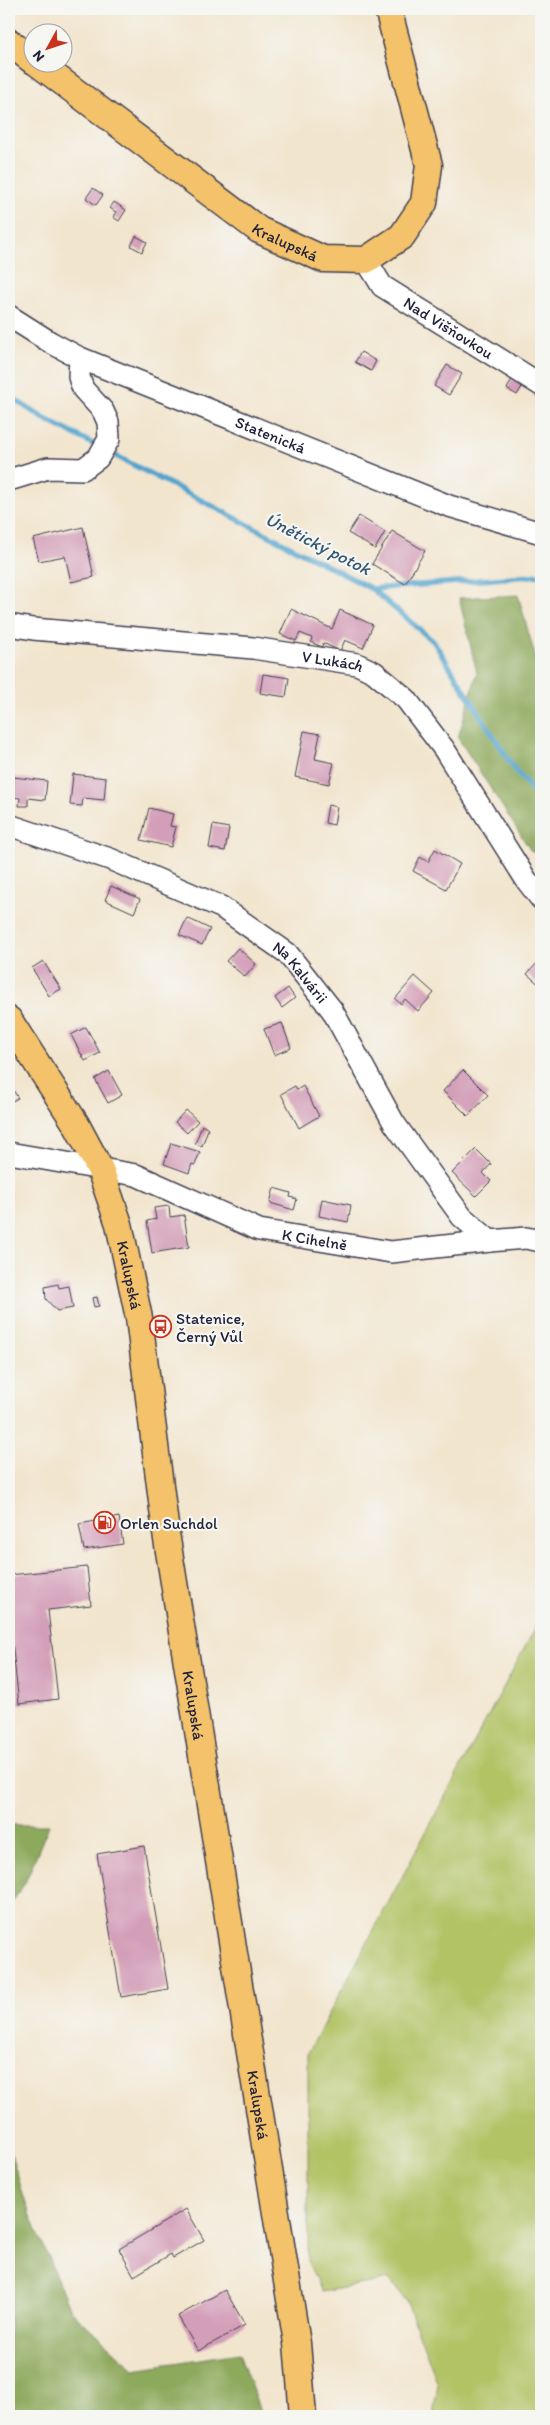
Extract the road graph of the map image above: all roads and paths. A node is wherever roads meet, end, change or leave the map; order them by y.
1 (388, 9) edge
2 (9, 42) edge
3 (22, 52) edge
4 (49, 72) edge
5 (366, 260) junction
6 (9, 316) edge
7 (80, 358) junction
8 (541, 385) edge
9 (9, 480) edge
10 (541, 534) edge
11 (9, 625) edge
12 (9, 825) edge
13 (541, 899) edge
14 (9, 1020) edge
15 (9, 1154) edge
16 (100, 1170) junction
17 (490, 1241) junction
18 (541, 1241) edge
19 (297, 2343) junction
20 (303, 2416) edge
21 (318, 2416) edge

1 - 5 main road
2 - 3 main road
4 - 5 main road, Kralupská
5 - 8 street, Nad Višňovkou
6 - 7 street, Statenická
7 - 9 street
7 - 10 street, Statenická
11 - 13 street, V Lukách
12 - 17 street, Na Kalvárii
14 - 16 main road, Kralupská
15 - 16 street, K Cihelně
16 - 17 street, K Cihelně
16 - 19 main road, Kralupská
17 - 18 street, K Cihelně
19 - 20 main road, Kralupská
19 - 21 main road

